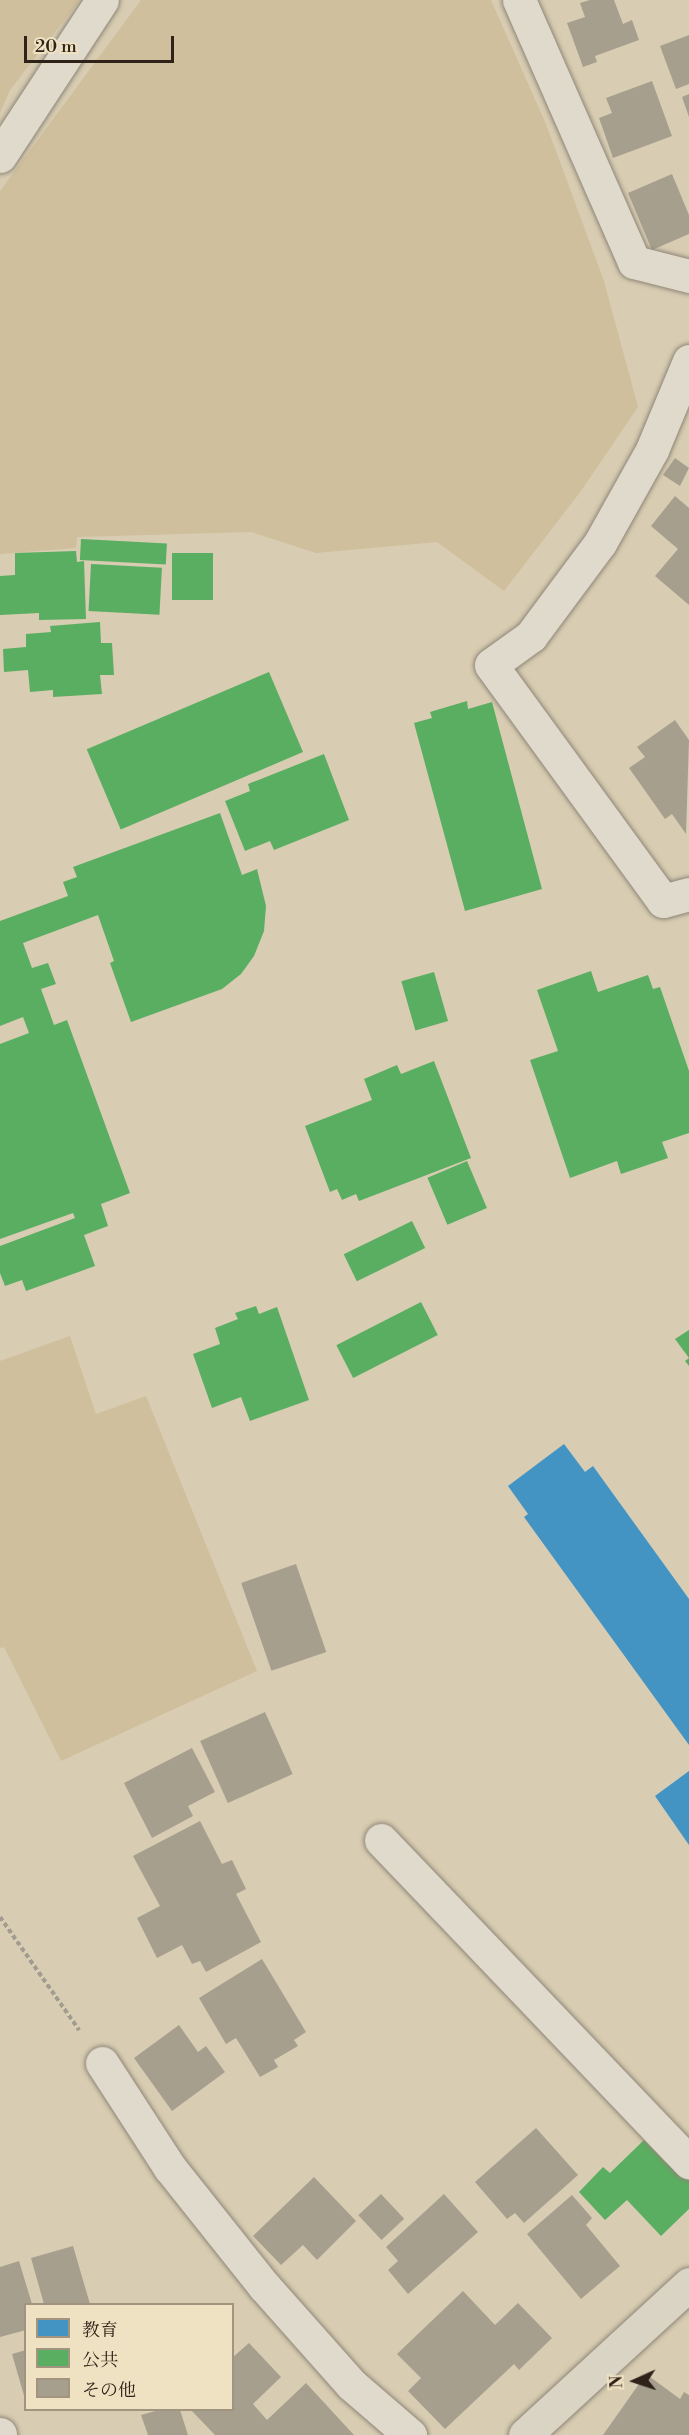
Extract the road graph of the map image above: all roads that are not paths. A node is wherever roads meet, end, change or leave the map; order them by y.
1 (102, 0) edge
2 (519, 0) edge
3 (0, 156) edge
4 (689, 276) edge
5 (689, 361) edge
6 (689, 894) edge
7 (381, 1840) dead end
8 (102, 2063) road end
9 (689, 2162) edge
10 (689, 2284) edge
11 (410, 2435) edge
12 (525, 2435) edge

1 - 3 street
2 - 4 street
5 - 6 street
7 - 9 street
8 - 11 street
10 - 12 main road

